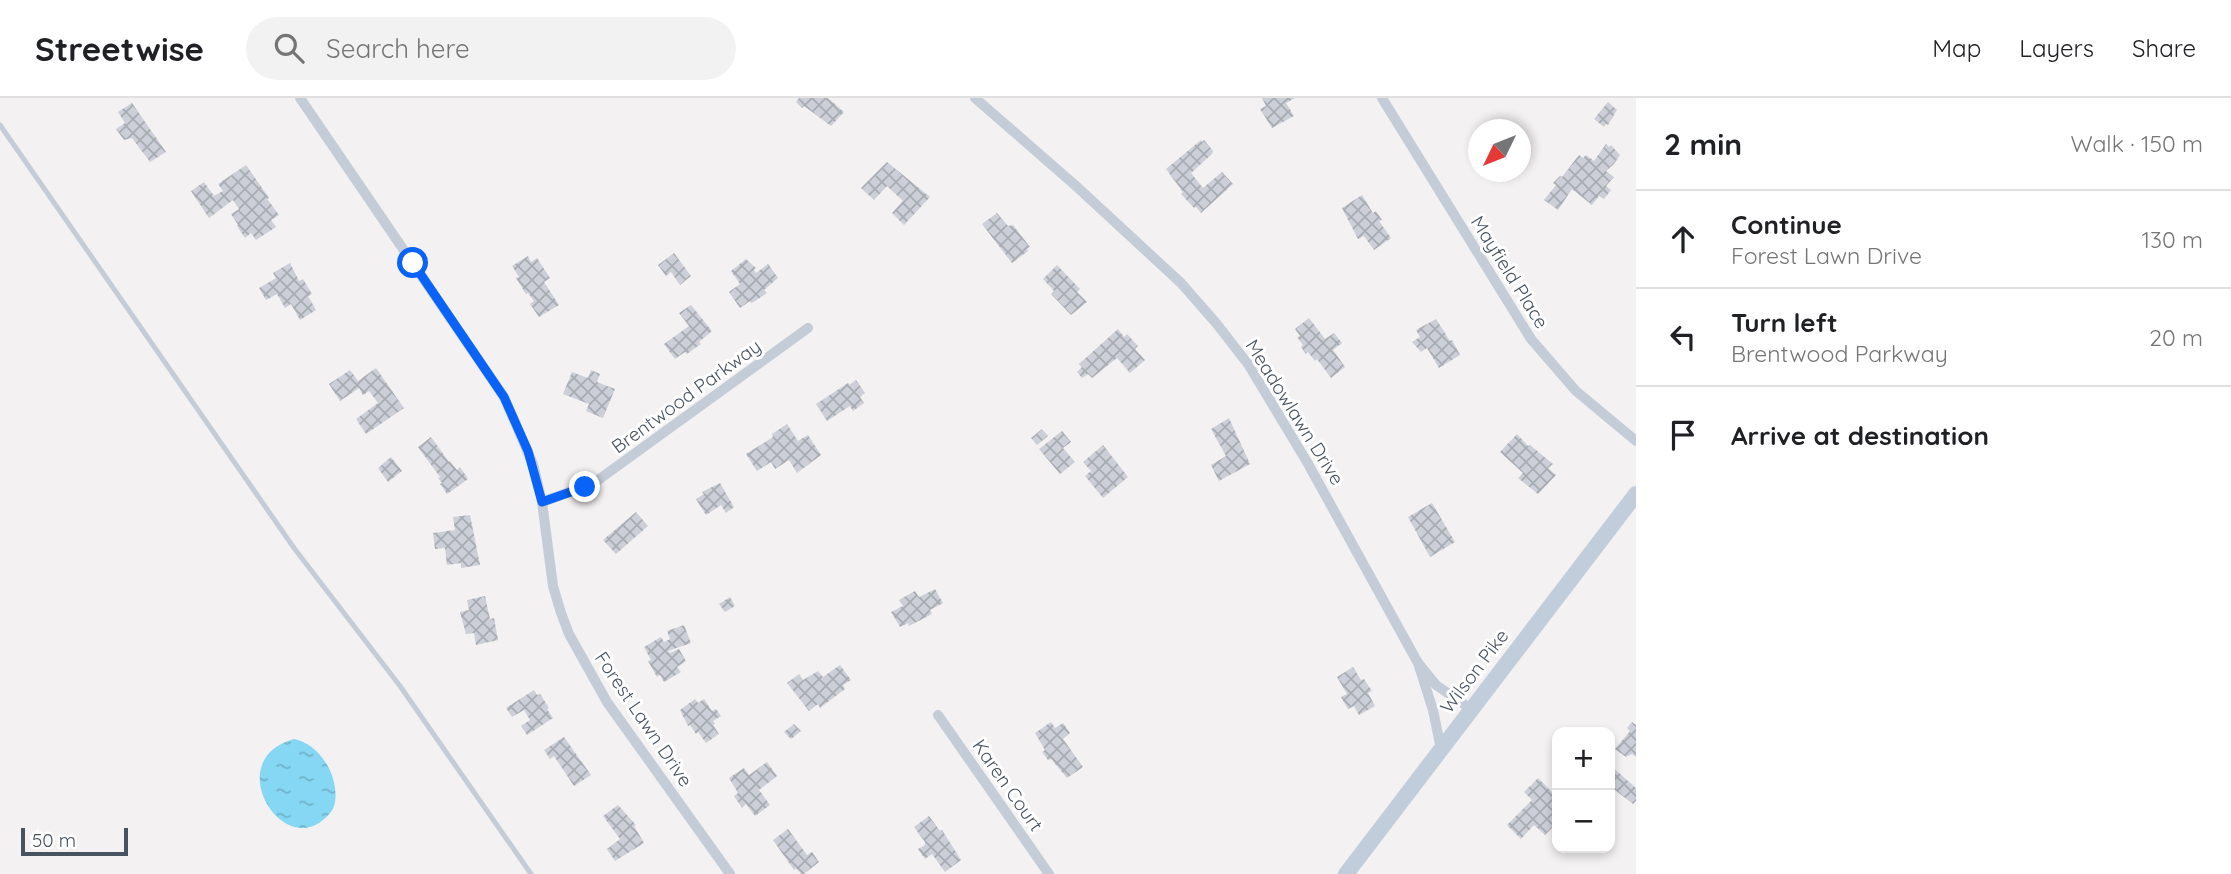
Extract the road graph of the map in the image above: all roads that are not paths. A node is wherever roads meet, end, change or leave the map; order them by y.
1 (300, 98) edge
2 (975, 98) edge
3 (1382, 98) edge
4 (0, 125) edge
5 (808, 328) dead end
6 (1636, 441) edge
7 (1636, 494) edge
8 (542, 502) junction
9 (1418, 663) junction
10 (1471, 709) junction
11 (938, 715) dead end
12 (1440, 749) junction
13 (531, 874) edge
14 (730, 874) edge
15 (1049, 874) edge
16 (1346, 874) edge

1 - 8 street, Forest Lawn Drive
2 - 9 street, Meadowlawn Drive
3 - 6 street, Mayfield Place
4 - 13 lane
5 - 8 street, Brentwood Parkway
7 - 10 main road, Wilson Pike
8 - 14 street, Forest Lawn Drive
9 - 10 street, Meadowlawn Drive
9 - 12 street, Meadowlawn Drive
10 - 12 main road, Wilson Pike
11 - 15 street, Karen Court
12 - 16 main road, Wilson Pike

